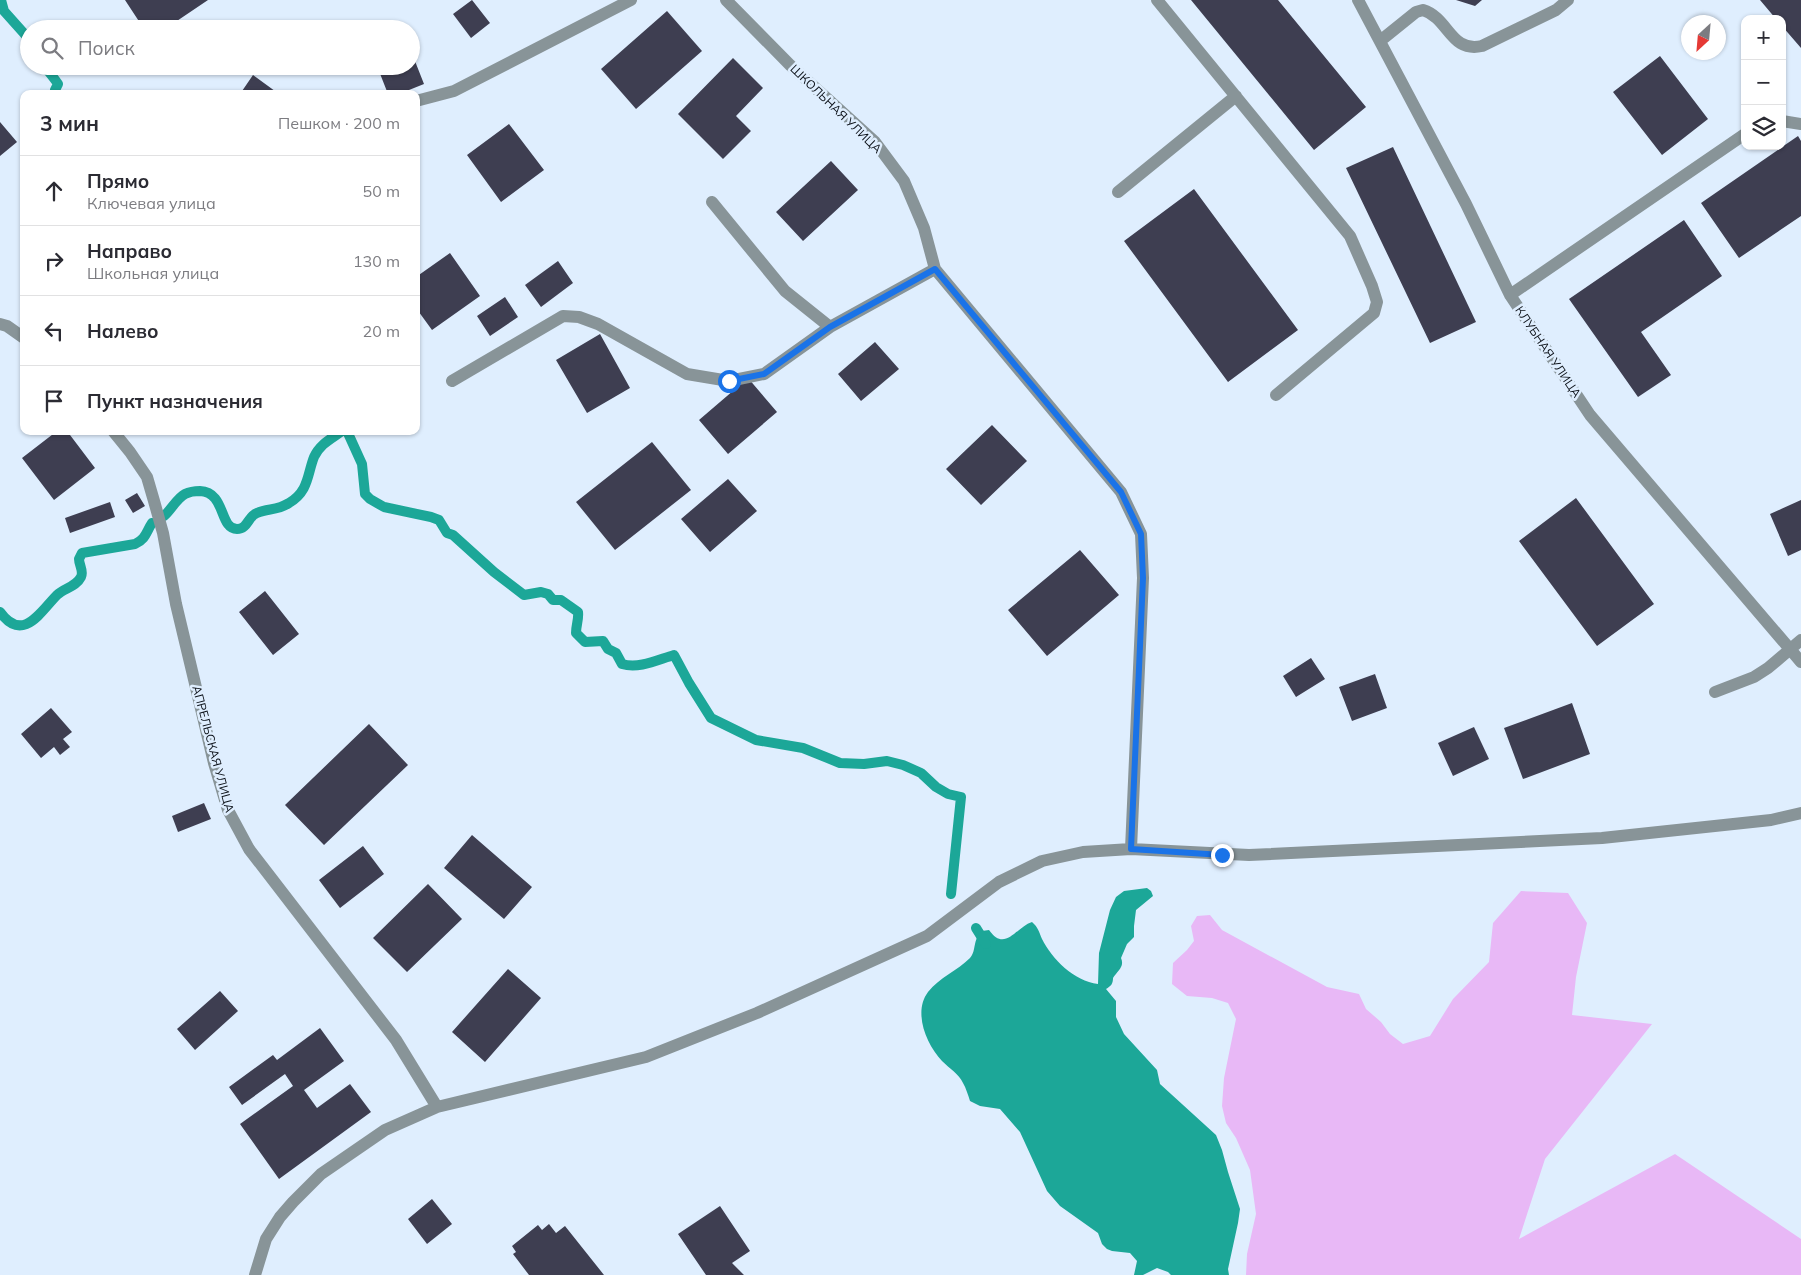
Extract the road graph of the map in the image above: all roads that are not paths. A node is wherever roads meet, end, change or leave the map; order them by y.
1 (631, 0) edge
2 (726, 0) edge
3 (1157, 0) edge
4 (1358, 0) edge
5 (1568, 0) edge
6 (1380, 41) junction
7 (1236, 96) junction
8 (420, 100) edge
9 (1786, 122) edge
10 (1801, 124) edge
11 (1741, 137) edge
12 (1118, 192) dead end
13 (712, 202) dead end
14 (935, 269) junction
15 (1510, 295) junction
16 (0, 324) edge
17 (830, 327) junction
18 (20, 335) edge
19 (452, 381) dead end
20 (1276, 395) dead end
21 (116, 435) edge
22 (1801, 640) edge
23 (1790, 650) junction
24 (1801, 662) edge
25 (1716, 692) dead end
26 (1801, 813) edge
27 (1131, 849) junction
28 (437, 1107) junction
29 (252, 1273) edge

1 - 8 street
2 - 14 street, ШКОЛЬНАЯ УЛИЦА
3 - 7 street
4 - 6 street, КЛУБНАЯ УЛИЦА
5 - 6 street
6 - 15 street, КЛУБНАЯ УЛИЦА
7 - 12 street
7 - 20 street
9 - 10 street
11 - 15 street
13 - 17 street
14 - 17 street
14 - 27 street, ШКОЛЬНАЯ УЛИЦА
15 - 23 street, КЛУБНАЯ УЛИЦА
16 - 18 street
17 - 19 street
21 - 28 street, АПРЕЛЬСКАЯ УЛИЦА
22 - 23 street
23 - 24 street, КЛУБНАЯ УЛИЦА
23 - 25 street
26 - 27 street
27 - 28 street
28 - 29 street

